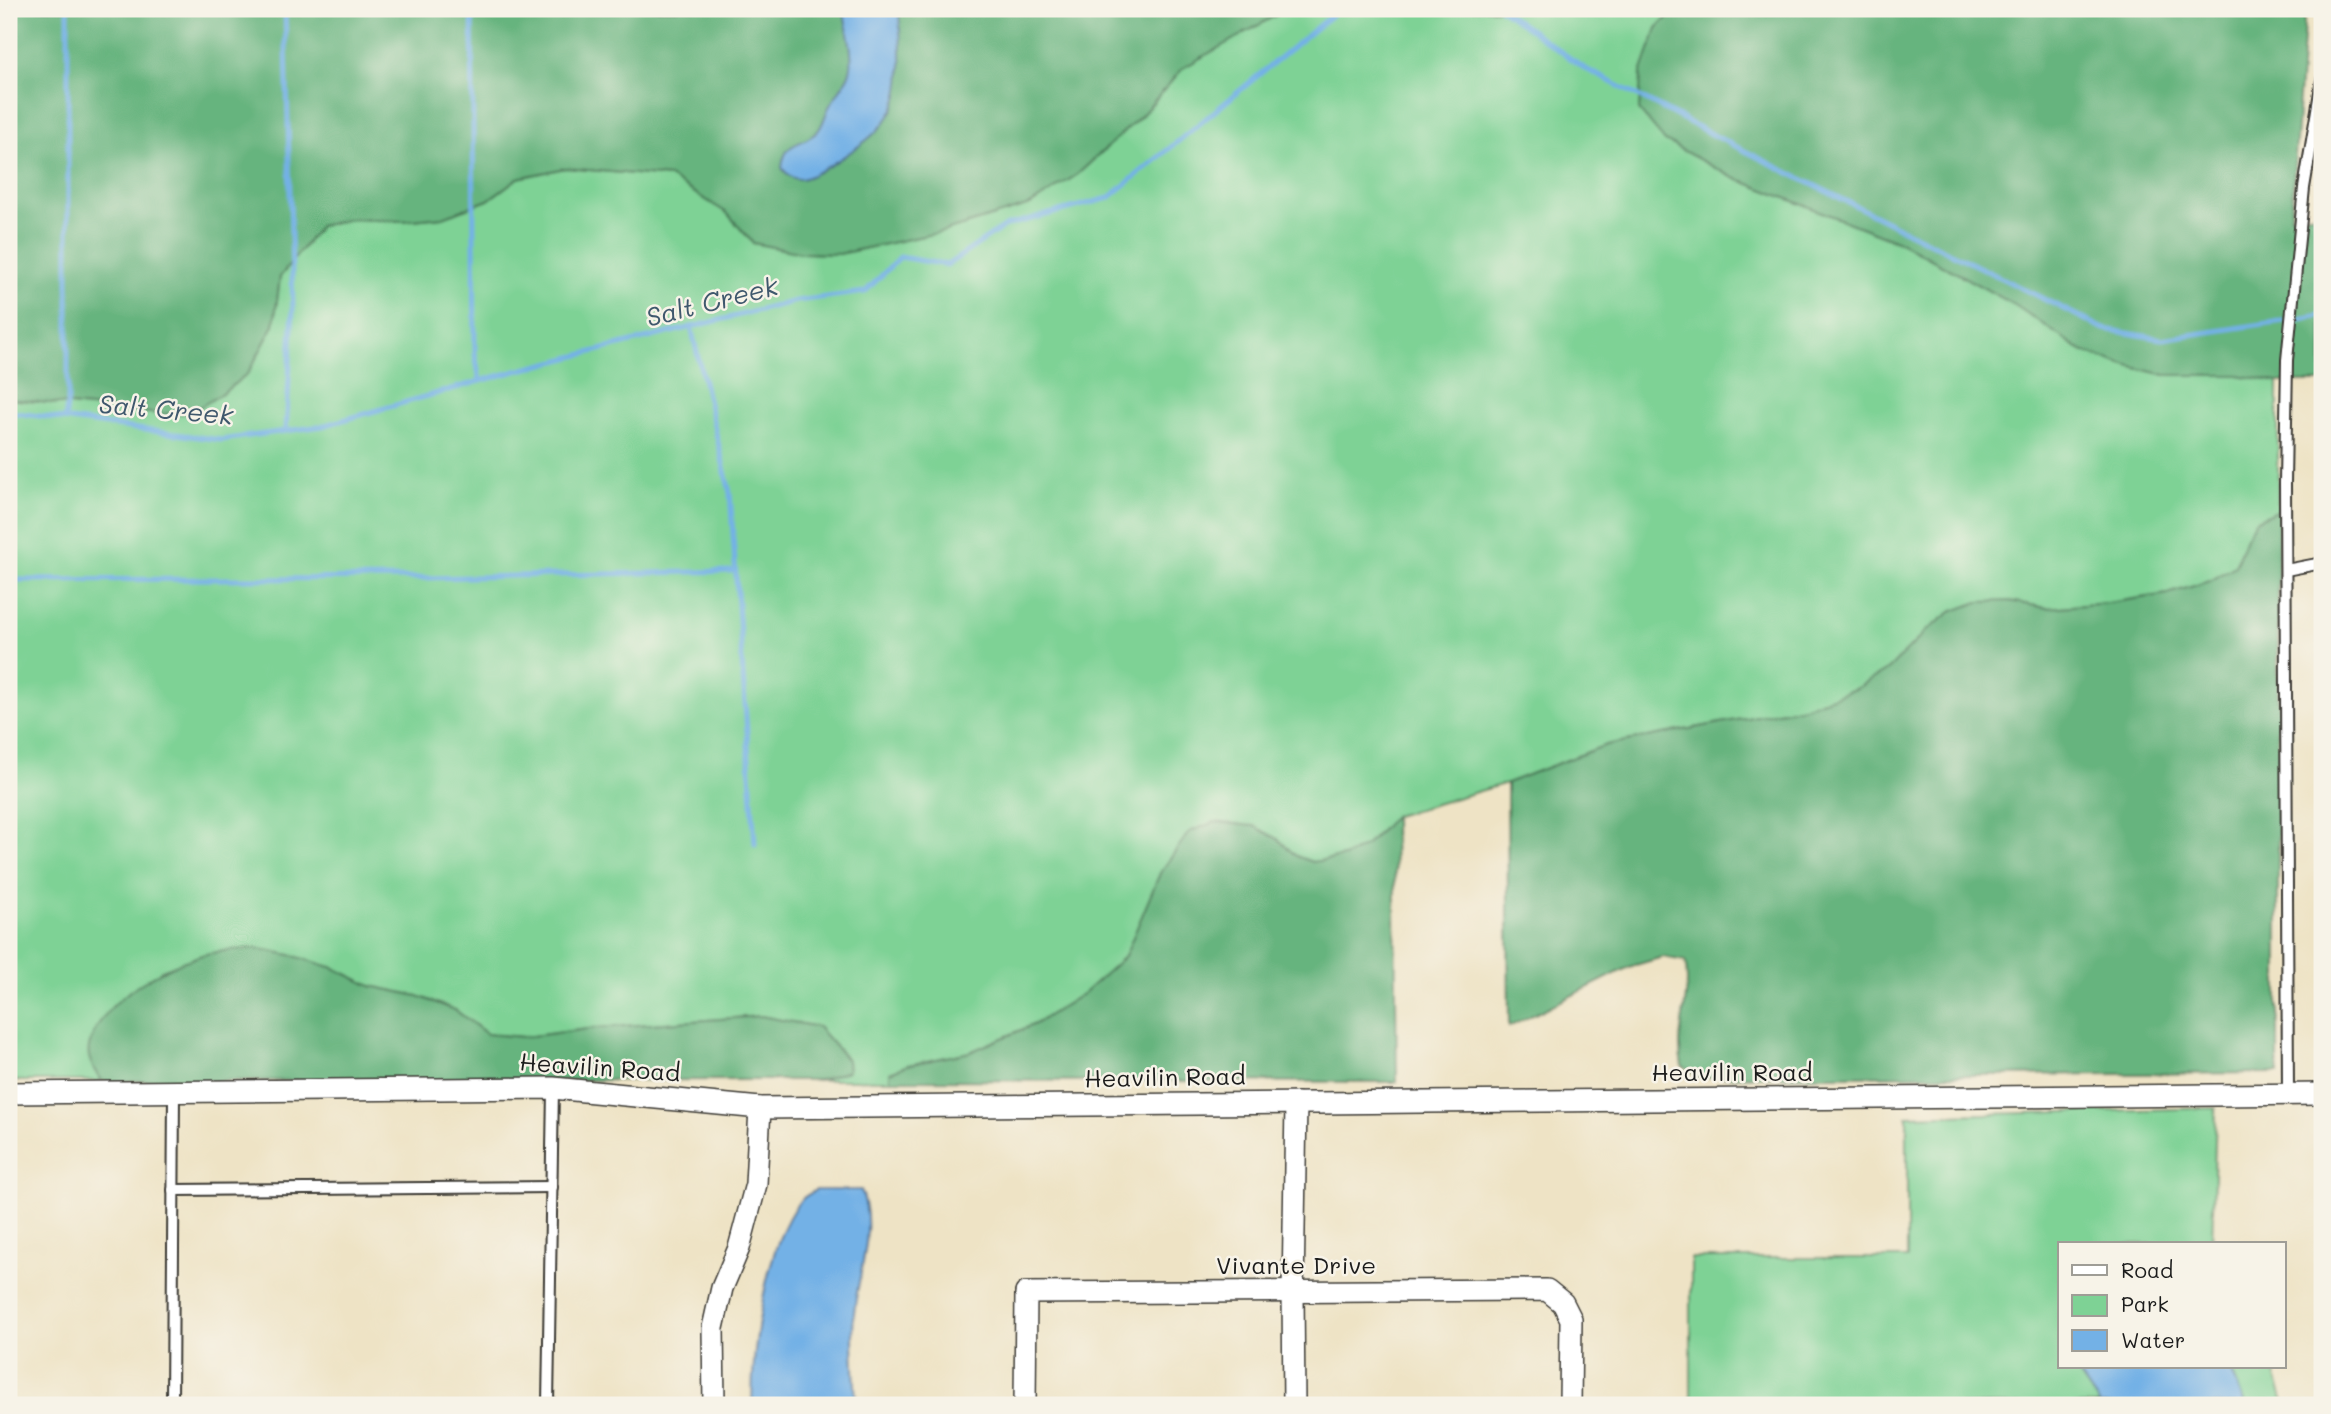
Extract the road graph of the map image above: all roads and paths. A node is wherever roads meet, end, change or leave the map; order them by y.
1 (2322, 80) edge
2 (2319, 119) edge
3 (2322, 563) edge
4 (2287, 570) junction
5 (553, 1088) junction
6 (174, 1092) junction
7 (9, 1093) edge
8 (2288, 1094) junction
9 (2322, 1094) edge
10 (1296, 1102) junction
11 (760, 1108) junction
12 (552, 1187) junction
13 (173, 1190) junction
14 (1293, 1293) junction
15 (172, 1405) edge
16 (548, 1405) edge
17 (714, 1405) edge
18 (1025, 1405) edge
19 (1294, 1405) edge
20 (1570, 1405) edge

1 - 2 lane
2 - 4 lane
3 - 4 lane
4 - 8 lane
5 - 6 street, Heavilin Road
5 - 11 street, Heavilin Road
5 - 12 lane
6 - 7 street, Heavilin Road
6 - 13 lane
8 - 9 street, Heavilin Road
8 - 10 street, Heavilin Road
10 - 11 street, Heavilin Road
10 - 14 street
11 - 17 street
12 - 13 lane
12 - 16 lane
13 - 15 lane
14 - 18 street, Vivante Drive
14 - 19 street
14 - 20 street, Vivante Drive

